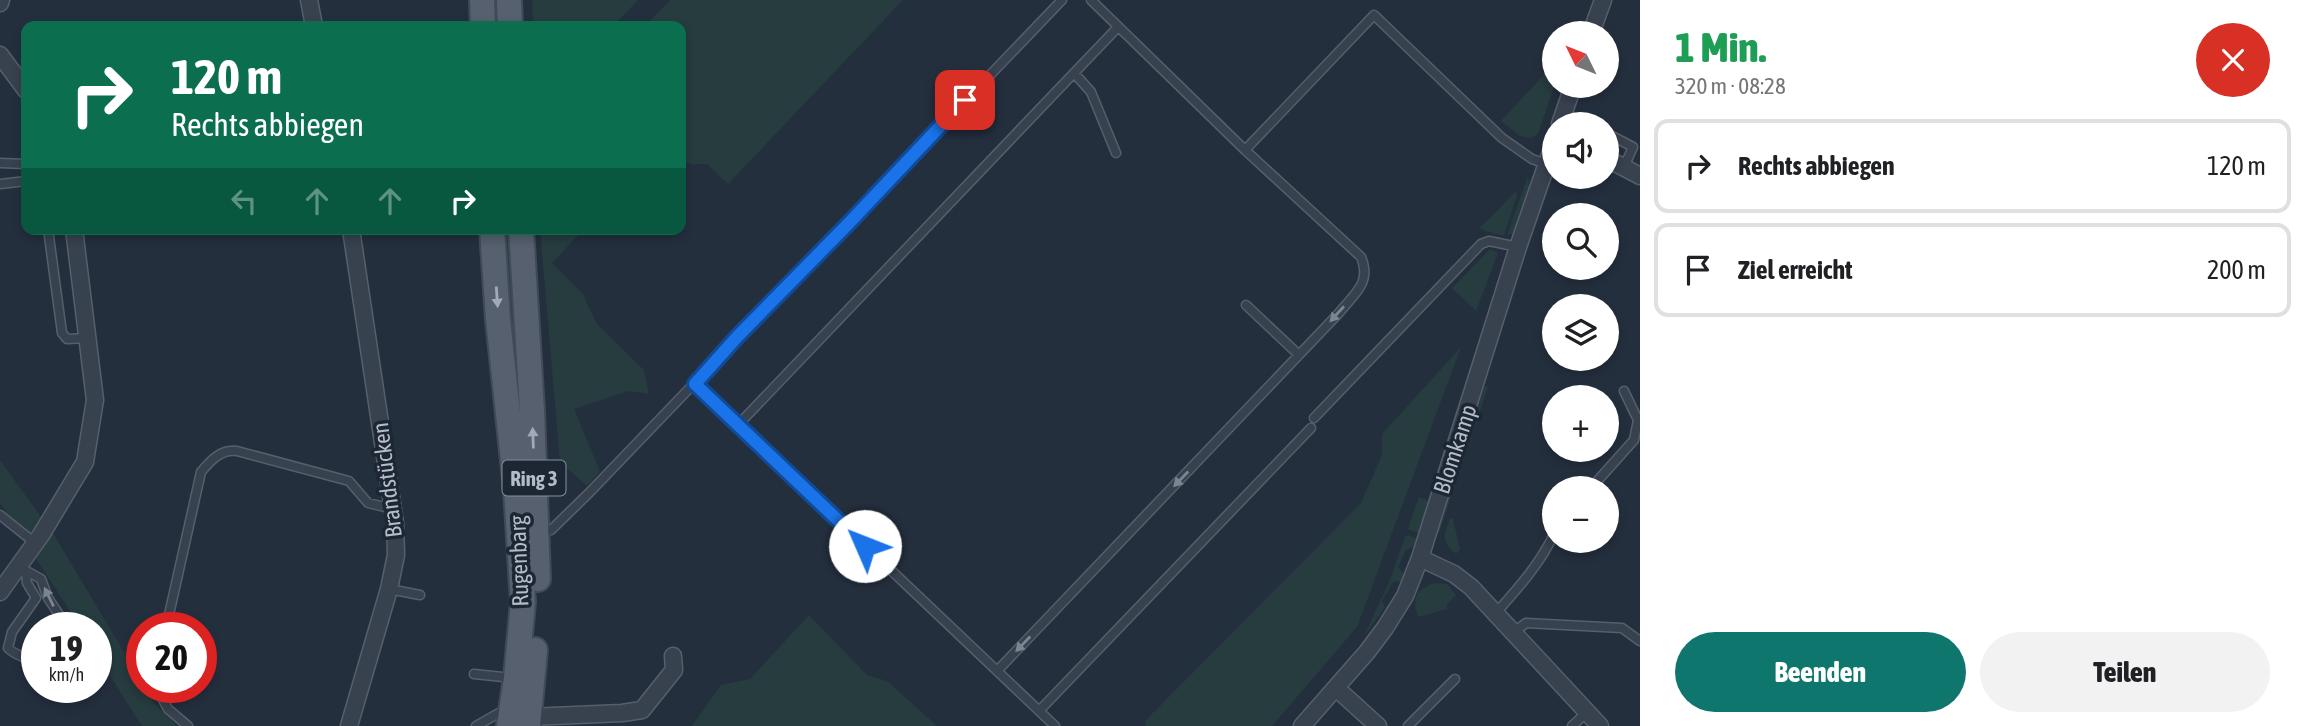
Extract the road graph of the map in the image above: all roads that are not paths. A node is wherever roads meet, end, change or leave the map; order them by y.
1 (309, 0) edge
2 (482, 0) edge
3 (509, 0) edge
4 (1062, 0) edge
5 (1091, 0) edge
6 (1603, 0) edge
7 (310, 21) edge
8 (482, 21) edge
9 (510, 21) edge
10 (1595, 21) edge
11 (1118, 27) junction
12 (0, 55) edge
13 (1074, 72) junction
14 (21, 83) edge
15 (1619, 140) edge
16 (1245, 150) junction
17 (1116, 153) dead end
18 (0, 163) edge
19 (1542, 163) edge
20 (21, 164) edge
21 (1619, 164) edge
22 (1624, 167) junction
23 (1542, 176) edge
24 (1640, 176) edge
25 (21, 182) edge
26 (0, 184) edge
27 (49, 235) edge
28 (75, 235) edge
29 (352, 235) edge
30 (492, 235) edge
31 (521, 235) edge
32 (1518, 247) junction
33 (1246, 305) dead end
34 (88, 338) junction
35 (1299, 355) junction
36 (695, 384) junction
37 (1624, 391) dead end
38 (1314, 418) dead end
39 (1639, 420) edge
40 (738, 425) junction
41 (1311, 428) dead end
42 (1602, 476) edge
43 (393, 509) junction
44 (0, 515) edge
45 (537, 534) junction
46 (35, 543) junction
47 (1545, 553) edge
48 (1420, 558) junction
49 (23, 569) junction
50 (389, 589) junction
51 (0, 592) edge
52 (420, 595) dead end
53 (26, 612) edge
54 (57, 612) edge
55 (170, 612) edge
56 (1496, 613) junction
57 (21, 619) edge
58 (1514, 632) junction
59 (1640, 640) edge
60 (21, 656) edge
61 (673, 656) dead end
62 (997, 671) junction
63 (474, 674) dead end
64 (516, 678) junction
65 (1455, 679) dead end
66 (1336, 688) junction
67 (165, 703) edge
68 (1039, 711) junction
69 (1587, 712) junction
70 (520, 719) edge
71 (625, 720) edge
72 (480, 725) edge
73 (188, 726) edge
74 (349, 726) edge
75 (1055, 726) edge
76 (1302, 726) edge
77 (1378, 726) edge
78 (1408, 726) edge
79 (1572, 726) edge
80 (1600, 726) edge

1 - 7 street
2 - 8 main road
3 - 9 main road
4 - 36 lane
5 - 11 lane
6 - 10 street
11 - 13 lane
11 - 16 lane
12 - 14 street
13 - 17 lane
13 - 40 lane
15 - 22 lane
16 - 19 lane
16 -> 35 lane
18 - 20 lane
21 - 22 street
22 - 24 street
23 - 32 street, Blomkamp
25 - 26 lane
27 - 34 lane
28 - 34 street
29 - 43 street, Brandstücken
30 -> 64 main road, Rugenbarg / Ring 3
45 -> 31 main road, Rugenbarg / Ring 3
32 - 38 lane
32 - 48 street, Blomkamp
33 - 35 lane
34 - 46 street
35 -> 62 lane
36 - 40 lane
36 - 45 lane
37 - 39 lane
39 - 42 lane
40 - 62 lane
41 - 68 lane
43 - 50 street, Brandstücken
43 - 55 lane
44 - 46 lane
45 - 70 main road, Rugenbarg / Ring 3
46 - 49 street
47 - 56 lane
48 - 56 street
48 - 66 street, Blomkamp
49 - 51 street
49 - 53 lane
54 -> 49 lane
50 - 52 lane
50 - 74 street, Brandstücken
56 - 58 street
57 - 60 lane
58 - 59 lane
58 - 69 street
61 - 71 street
62 - 68 lane
63 - 64 lane
64 - 70 main road, Rugenbarg / Ring 3
65 - 78 lane
66 - 76 street, Blomkamp
66 - 77 street
67 - 73 lane
68 - 75 lane
69 - 79 lane
69 - 80 street
70 - 71 street
70 - 72 lane

